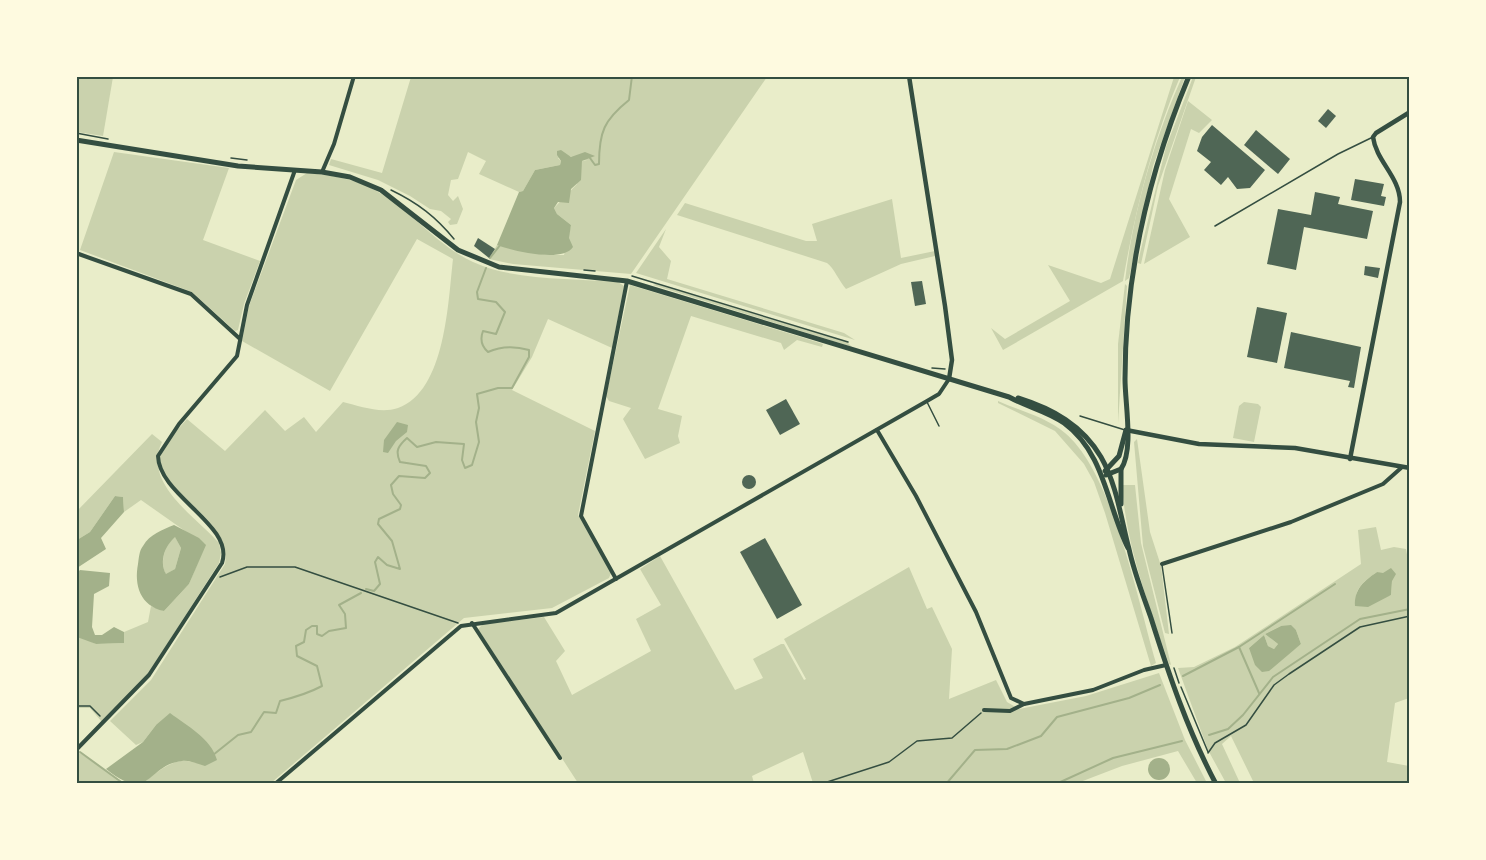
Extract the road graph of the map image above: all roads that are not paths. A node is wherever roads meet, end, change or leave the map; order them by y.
1 (354, 76) edge
2 (909, 76) edge
3 (1189, 76) edge
4 (1410, 112) edge
5 (1374, 135) junction
6 (76, 140) edge
7 (295, 170) junction
8 (322, 172) junction
9 (1215, 226) dead end
10 (76, 253) edge
11 (627, 281) junction
12 (239, 338) junction
13 (949, 379) junction
14 (1009, 397) junction
15 (927, 401) junction
16 (1080, 416) dead end
17 (939, 426) dead end
18 (877, 430) junction
19 (1126, 430) junction
20 (1350, 459) junction
21 (1401, 468) junction
22 (1410, 468) edge
23 (1121, 469) junction
24 (1108, 472) junction
25 (1102, 474) junction
26 (1122, 518) junction
27 (1128, 548) junction
28 (1162, 564) joint
29 (616, 579) junction
30 (472, 623) junction
31 (1172, 633) dead end
32 (1166, 665) junction
33 (1024, 704) junction
34 (984, 710) road end
35 (76, 750) edge
36 (560, 758) dead end
37 (275, 783) edge
38 (1216, 783) edge

1 - 8 street
2 - 13 street
3 - 19 main road
4 - 5 street
5 - 9 lane
5 - 20 street
6 - 7 main road
7 - 8 main road
7 - 12 street
8 - 11 main road
10 - 12 street
11 - 13 main road
11 - 29 street
12 - 35 street
13 - 14 main road
13 - 15 street
14 - 24 main road
14 - 25 main road
15 - 17 lane
15 - 18 street
16 - 19 lane
18 - 29 street
18 - 33 street
19 - 20 street
19 - 23 main road
19 - 24 main road
20 - 21 street
21 - 22 street
21 - 28 street
23 - 24 main road
23 - 26 main road
24 - 25 main road
24 - 26 main road
25 - 27 main road
26 - 27 main road
27 - 32 main road
28 - 31 lane
29 - 30 street
30 - 36 street
30 - 37 street
32 - 33 street
32 - 38 main road
33 - 34 street

